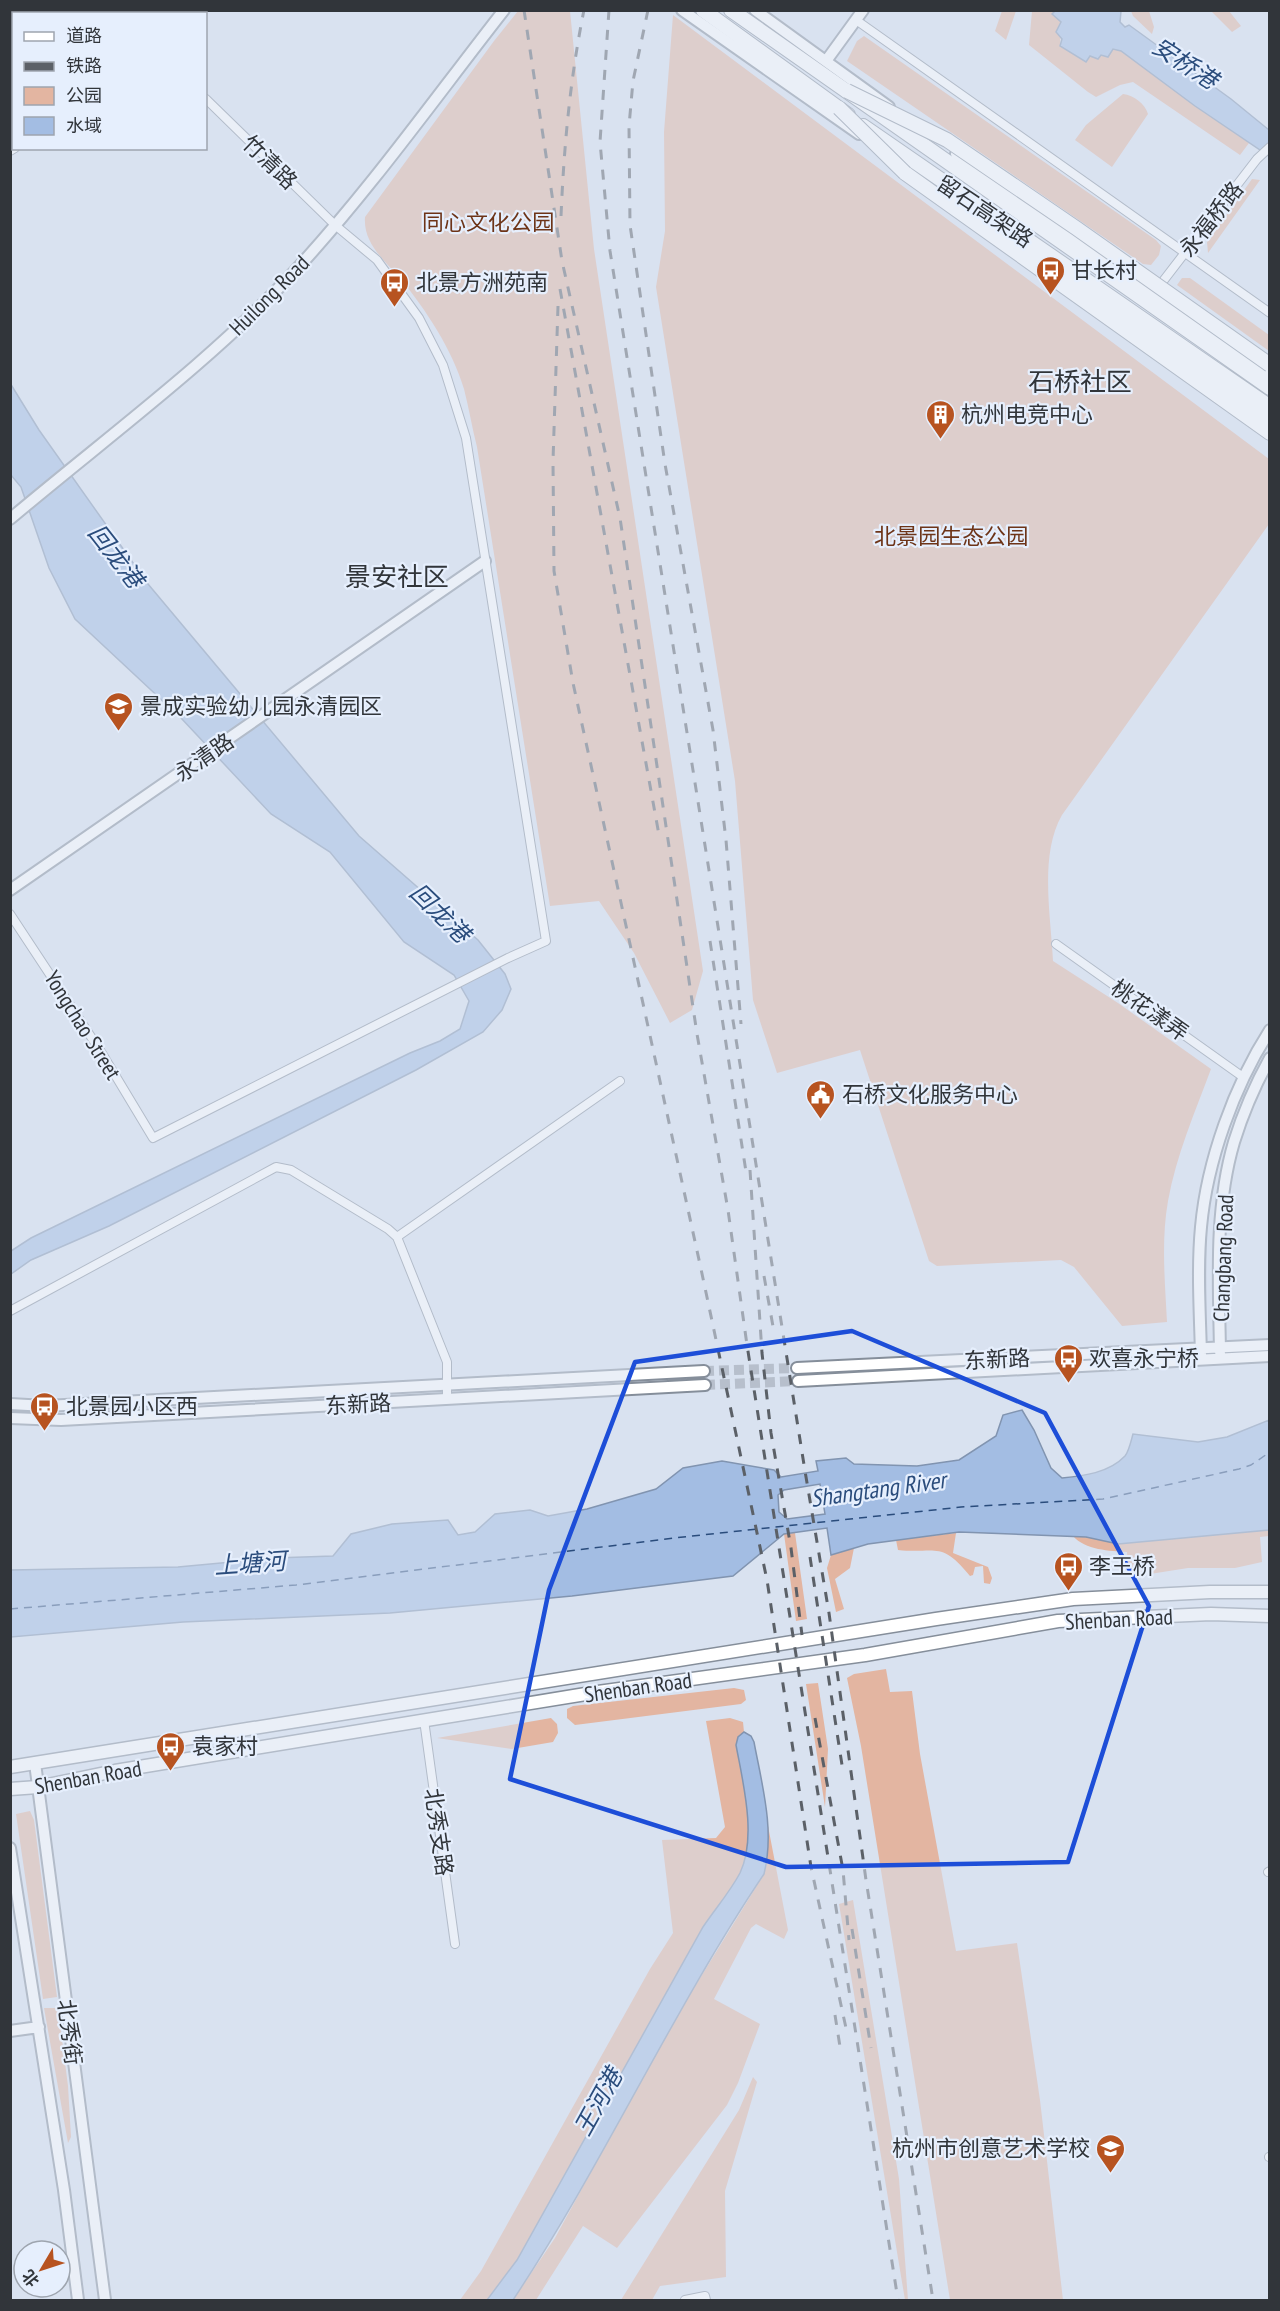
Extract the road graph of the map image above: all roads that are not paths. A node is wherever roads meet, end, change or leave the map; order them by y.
1 (504, 10) edge
2 (682, 10) edge
3 (704, 10) edge
4 (731, 10) edge
5 (755, 10) edge
6 (860, 15) edge
7 (826, 61) junction
8 (847, 91) junction
9 (207, 100) edge
10 (839, 108) junction
11 (1266, 150) edge
12 (335, 225) junction
13 (1185, 253) junction
14 (1153, 293) junction
15 (1269, 313) edge
16 (1269, 365) edge
17 (1269, 375) edge
18 (1269, 388) edge
19 (1245, 403) joint
20 (1269, 407) edge
21 (1269, 420) edge
22 (1269, 433) edge
23 (10, 519) edge
24 (485, 561) junction
25 (10, 890) edge
26 (10, 914) edge
27 (1056, 944) dead end
28 (450, 987) joint
29 (1269, 1030) edge
30 (1269, 1058) edge
31 (1243, 1077) junction
32 (620, 1081) dead end
33 (397, 1237) junction
34 (10, 1311) edge
35 (1269, 1345) edge
36 (1220, 1353) junction
37 (1201, 1354) junction
38 (1269, 1356) edge
39 (797, 1368) tunnel mouth
40 (704, 1371) tunnel mouth
41 (798, 1381) tunnel mouth
42 (705, 1385) tunnel mouth
43 (448, 1386) junction
44 (447, 1399) junction
45 (10, 1404) edge
46 (10, 1418) edge
47 (1269, 1592) edge
48 (1269, 1616) edge
49 (423, 1720) junction
50 (35, 1763) junction
51 (10, 1767) edge
52 (38, 1787) junction
53 (10, 1789) edge
54 (10, 1848) edge
55 (455, 1944) dead end
56 (39, 2027) junction
57 (10, 2031) edge
58 (78, 2301) edge
59 (105, 2301) edge
60 (685, 2301) edge
61 (706, 2301) edge

1 - 12 main road, Huilong Road
2 - 19 main road
3 - 10 highway, 留石高架路
4 - 8 highway, 留石高架路
5 - 7 main road
6 - 7 main road
6 - 13 street
7 - 14 main road
8 - 16 highway, bridge
8 - 18 highway, 留石高架路, bridge
9 - 12 street, 竹清路
10 - 20 highway, 留石高架路, bridge
10 - 22 highway, bridge
11 - 13 street, 永福桥路
12 - 23 main road, Huilong Road
12 - 24 street, 竹清路
13 - 14 street, 永福桥路
13 - 15 street
14 - 17 main road
19 - 21 main road
24 - 25 main road, 永清路
24 - 28 street, 竹清路
26 - 28 street, Yongchao Street
27 - 31 street, 桃花漾弄
29 - 31 main road, Changbang Road
30 - 36 main road, Changbang Road
31 - 37 main road, Changbang Road
32 - 33 street
33 - 34 street
33 - 43 street
35 - 36 main road, 东新路
36 - 37 main road, 东新路
36 - 38 main road, 东新路
37 - 39 main road, 东新路
37 - 41 main road, 东新路
40 - 43 main road, 东新路
42 - 44 main road, 东新路
43 - 44 street
43 - 45 main road, 东新路
44 - 46 main road, 东新路
47 - 50 main road, Shenban Road
48 - 49 main road, Shenban Road
49 - 52 main road, Shenban Road
49 - 55 street, 北秀支路
50 - 51 main road, Shenban Road
50 - 52 main road, 北秀街
52 - 53 main road, Shenban Road
52 - 59 main road, 北秀街
54 - 56 main road, 北秀街
56 - 57 main road
56 - 58 main road, 北秀街
60 - 61 street

